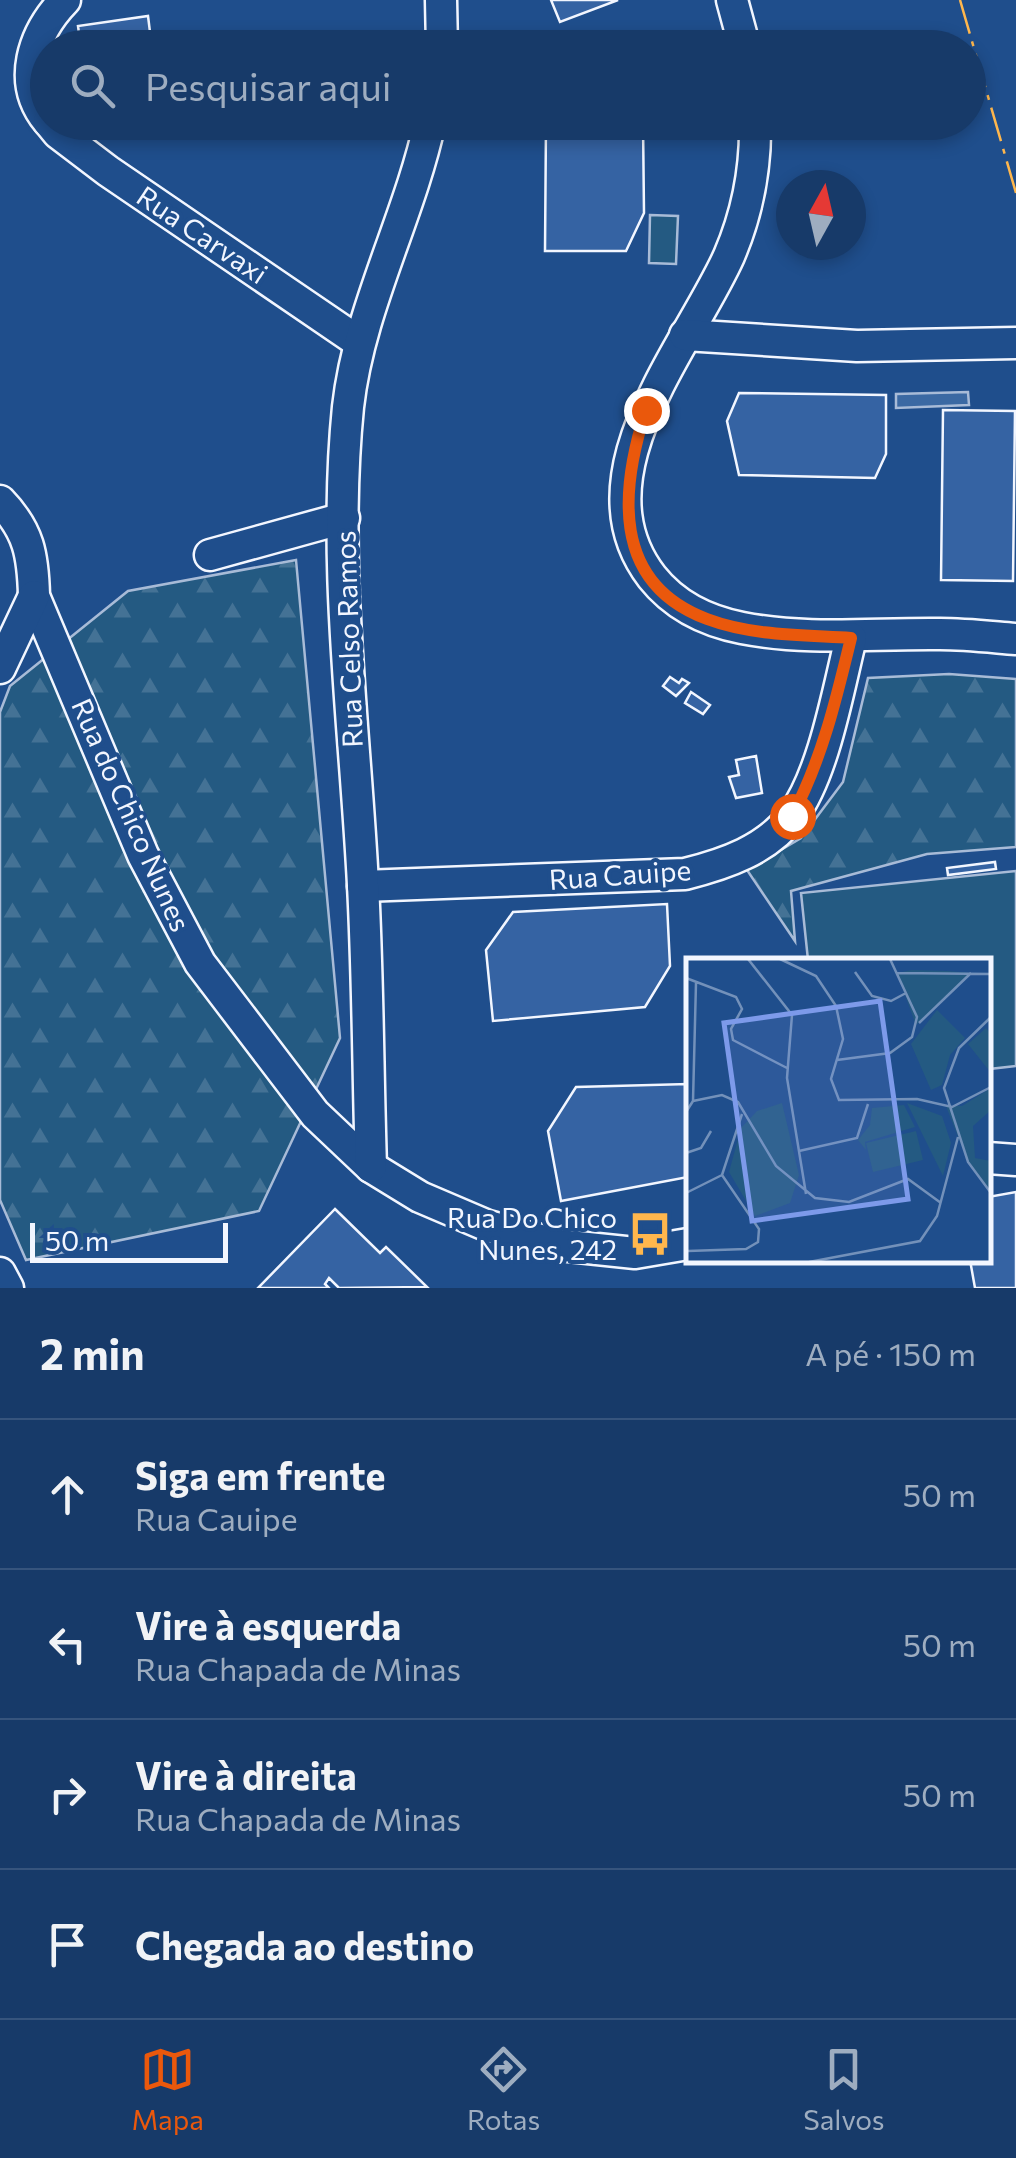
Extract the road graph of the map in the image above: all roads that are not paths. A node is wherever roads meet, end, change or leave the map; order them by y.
1 (64, 0) edge
2 (441, 0) edge
3 (732, 0) edge
4 (44, 30) edge
5 (442, 30) edge
6 (740, 30) edge
7 (67, 140) edge
8 (424, 140) edge
9 (756, 140) edge
10 (685, 336) junction
11 (359, 342) junction
12 (1016, 343) edge
13 (0, 501) edge
14 (344, 518) junction
15 (210, 555) dead end
16 (34, 596) junction
17 (851, 638) junction
18 (1016, 639) edge
19 (0, 668) edge
20 (364, 886) junction
21 (991, 1158) edge
22 (1016, 1160) edge
23 (370, 1167) junction
24 (686, 1244) edge
25 (0, 1272) edge
26 (8, 1288) edge

1 - 4 street, Rua Carvaxi
2 - 5 street
3 - 6 street
7 - 11 street, Rua Carvaxi
8 - 11 street, Rua Celso Ramos
9 - 10 street
10 - 12 street
10 - 17 street
11 - 14 street, Rua Celso Ramos
13 - 16 street, Rua do Chico Nunes
14 - 15 street
14 - 20 street, Rua Celso Ramos
16 - 19 street
16 - 23 street, Rua do Chico Nunes
17 - 18 street
17 - 20 street, Rua Cauipe
20 - 23 street, Rua Celso Ramos
21 - 22 street
23 - 24 street, Rua do Chico Nunes
25 - 26 street

